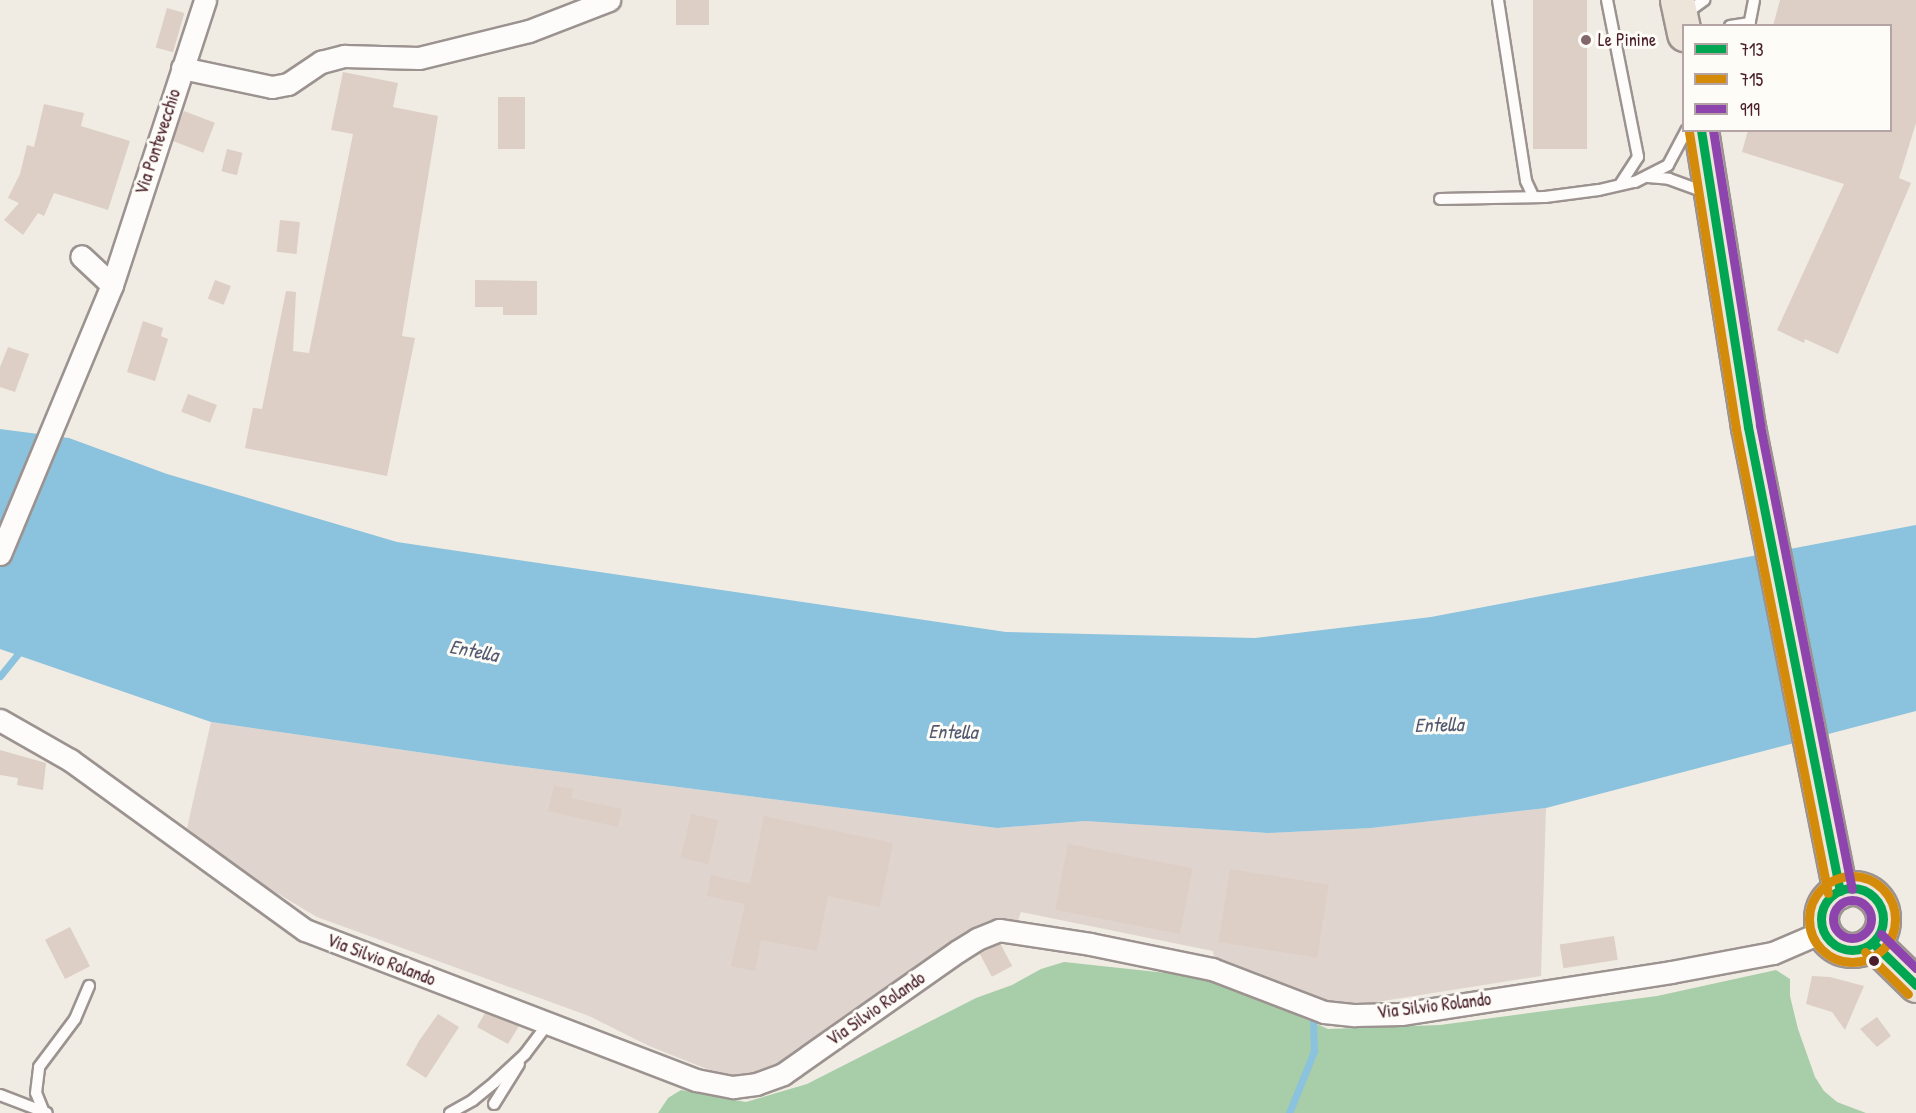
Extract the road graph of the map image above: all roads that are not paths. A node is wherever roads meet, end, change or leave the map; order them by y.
1 (205, 0) edge
2 (609, 0) edge
3 (1498, 0) edge
4 (1606, 0) edge
5 (1754, 0) edge
6 (1749, 24) edge
7 (182, 68) junction
8 (1686, 132) edge
9 (1707, 140) edge
10 (1648, 177) junction
11 (1621, 183) junction
12 (1533, 196) junction
13 (1713, 196) junction
14 (1440, 199) dead end
15 (81, 256) dead end
16 (110, 290) junction
17 (0, 555) edge
18 (0, 720) edge
19 (1838, 882) junction
20 (1824, 931) junction
21 (1873, 943) junction
22 (1916, 985) edge
23 (89, 986) dead end
24 (548, 1024) junction
25 (525, 1054) junction
26 (0, 1095) edge
27 (494, 1104) dead end
28 (45, 1111) edge
29 (450, 1113) edge

1 - 7 street, Via Pontevecchio
2 - 7 street
3 - 12 lane
4 - 11 lane
5 - 6 lane
7 - 16 street, Via Pontevecchio
8 - 10 lane
9 - 13 main road
10 - 11 lane
10 - 13 lane
11 - 12 lane
12 - 14 lane
13 - 19 main road
15 - 16 street
16 - 17 street, Via Pontevecchio
18 - 24 street, Via Silvio Rolando
19 - 20 main road
19 - 21 main road
20 - 21 main road
20 - 24 street, Via Silvio Rolando
21 - 22 main road
23 - 28 lane
24 - 25 lane
25 - 27 lane
25 - 29 lane
26 - 28 lane

